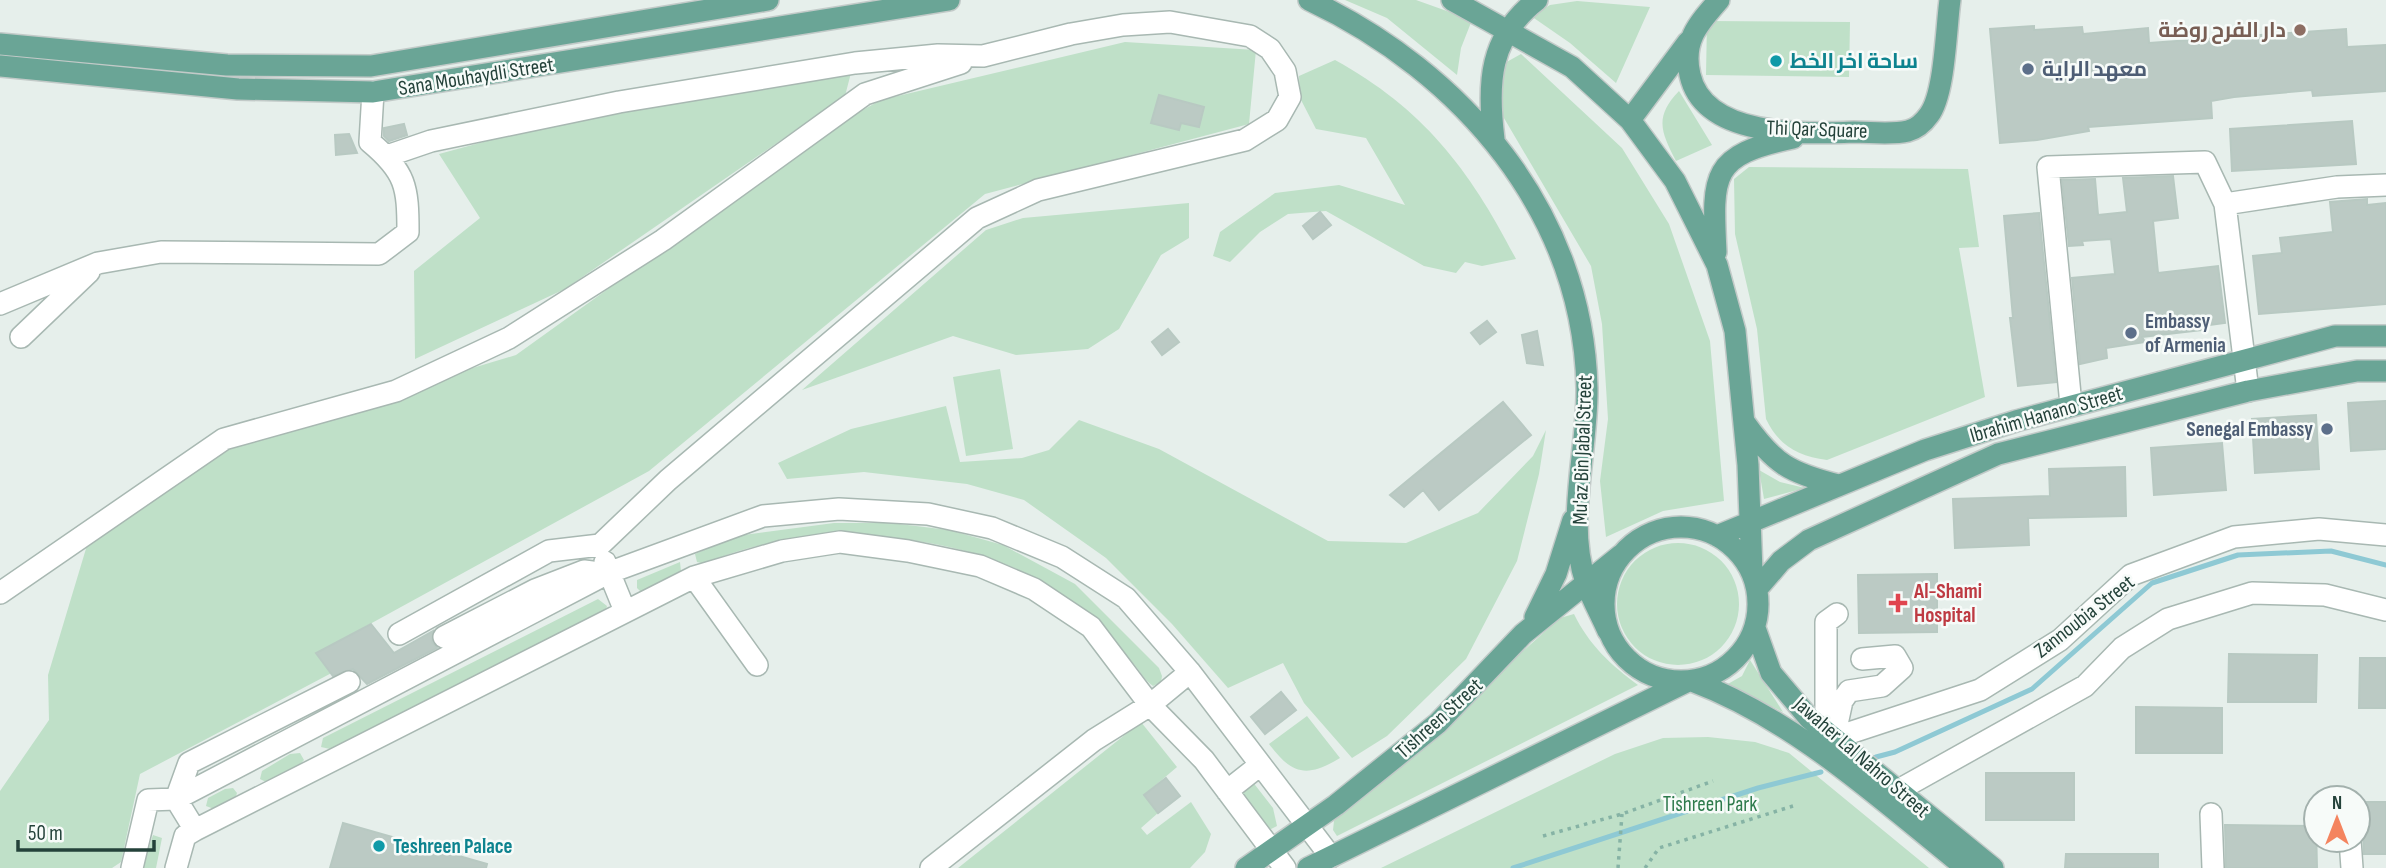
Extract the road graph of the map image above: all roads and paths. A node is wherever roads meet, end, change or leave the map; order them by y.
1 (768, 0) edge
2 (949, 0) edge
3 (1309, 0) edge
4 (1452, 0) edge
5 (1536, 0) edge
6 (1719, 0) edge
7 (1950, 0) edge
8 (1506, 29) junction
9 (1688, 42) junction
10 (0, 44) edge
11 (983, 57) junction
12 (0, 66) edge
13 (373, 92) junction
14 (1630, 120) junction
15 (1814, 133) junction
16 (1494, 139) junction
17 (387, 156) junction
18 (2386, 185) edge
19 (2225, 204) junction
20 (98, 263) junction
21 (1717, 265) junction
22 (0, 304) edge
23 (2386, 336) edge
24 (21, 337) dead end
25 (2243, 359) junction
26 (2386, 371) edge
27 (2248, 391) junction
28 (2071, 405) junction
29 (1744, 421) junction
30 (1839, 485) junction
31 (1579, 494) junction
32 (1751, 522) junction
33 (2386, 535) edge
34 (1717, 536) junction
35 (600, 545) junction
36 (1621, 555) junction
37 (608, 573) junction
38 (694, 577) junction
39 (1754, 581) junction
40 (1586, 582) junction
41 (0, 593) edge
42 (2386, 610) edge
43 (625, 611) junction
44 (1838, 614) dead end
45 (1755, 628) junction
46 (1608, 631) junction
47 (399, 634) dead end
48 (1523, 634) junction
49 (444, 637) dead end
50 (1862, 659) dead end
51 (757, 665) dead end
52 (1190, 672) junction
53 (1689, 681) junction
54 (349, 682) dead end
55 (1150, 705) junction
56 (304, 732) junction
57 (1830, 735) junction
58 (321, 764) junction
59 (1261, 765) junction
60 (239, 767) junction
61 (1713, 781) dead end
62 (1227, 791) junction
63 (1897, 791) junction
64 (260, 796) junction
65 (176, 799) junction
66 (1793, 806) dead end
67 (1622, 814) junction
68 (2211, 814) dead end
69 (1306, 824) junction
70 (195, 830) junction
71 (1543, 836) dead end
72 (1271, 849) junction
73 (1331, 857) junction
74 (132, 868) edge
75 (176, 868) edge
76 (931, 868) edge
77 (1246, 868) edge
78 (1285, 868) edge
79 (1308, 868) edge
80 (1618, 868) edge
81 (1645, 868) edge
82 (1966, 868) edge
83 (1993, 868) edge
84 (2213, 868) edge

1 - 10 main road, Sana Mouhaydli Street
2 - 13 main road, Sana Mouhaydli Street
3 - 16 main road, Mu'az Bin Jabal Street
4 - 8 main road
5 - 8 main road
6 - 9 main road
7 - 15 main road, Thi Qar Square
8 - 14 main road
8 - 16 main road
9 - 14 main road
9 - 15 main road, Thi Qar Square
11 - 17 street
11 - 35 street
11 - 41 street
12 - 13 main road, Sana Mouhaydli Street
13 - 17 street
14 - 21 main road
15 - 21 main road
16 - 31 main road, Mu'az Bin Jabal Street
17 - 20 street
18 - 19 street
19 - 25 street
19 - 28 street
20 - 22 street
20 - 24 street
21 - 29 main road
23 - 25 main road, Ibrahim Hanano Street
25 - 27 street
25 - 28 main road, Ibrahim Hanano Street
26 - 27 main road, Ibrahim Hanano Street
27 - 39 main road, Ibrahim Hanano Street
28 - 30 main road, Ibrahim Hanano Street
29 - 30 main road
29 - 32 main road
30 - 32 main road, Ibrahim Hanano Street
31 - 40 main road, Mu'az Bin Jabal Street
31 - 48 main road
32 - 34 main road, Ibrahim Hanano Street
32 - 39 main road
33 - 57 street, Zannoubia Street
34 - 36 main road
34 - 39 main road
35 - 37 street
35 - 47 street
36 - 40 main road, Tishreen Street
36 - 46 main road
37 - 43 street
37 - 49 street
37 - 52 street
37 - 56 street
38 - 43 street
38 - 51 street
38 - 55 street
39 - 45 main road
40 - 46 main road, Mu'az Bin Jabal Street
40 - 48 main road, Tishreen Street
42 - 63 street
43 - 58 street
44 - 57 street
45 - 53 main road
45 - 57 main road, Jawaher Lal Nahro Street
46 - 53 main road
48 - 69 main road, Tishreen Street
50 - 57 street
52 - 55 street
52 - 59 street
53 - 73 main road
53 - 82 main road, Jawaher Lal Nahro Street
54 - 65 street
55 - 62 street
55 - 76 street
56 - 58 street
56 - 60 street
57 - 63 main road, Jawaher Lal Nahro Street
58 - 64 street
59 - 62 street
59 - 69 street
60 - 64 street
60 - 65 street
61 - 67 path
62 - 72 street
63 - 83 main road, Jawaher Lal Nahro Street
64 - 70 street
65 - 70 street
65 - 74 street
66 - 81 path
67 - 71 path
67 - 80 path
68 - 84 street
69 - 72 main road, Tishreen Street
69 - 73 street
70 - 75 street
72 - 77 main road, Tishreen Street
72 - 78 street
73 - 79 main road

